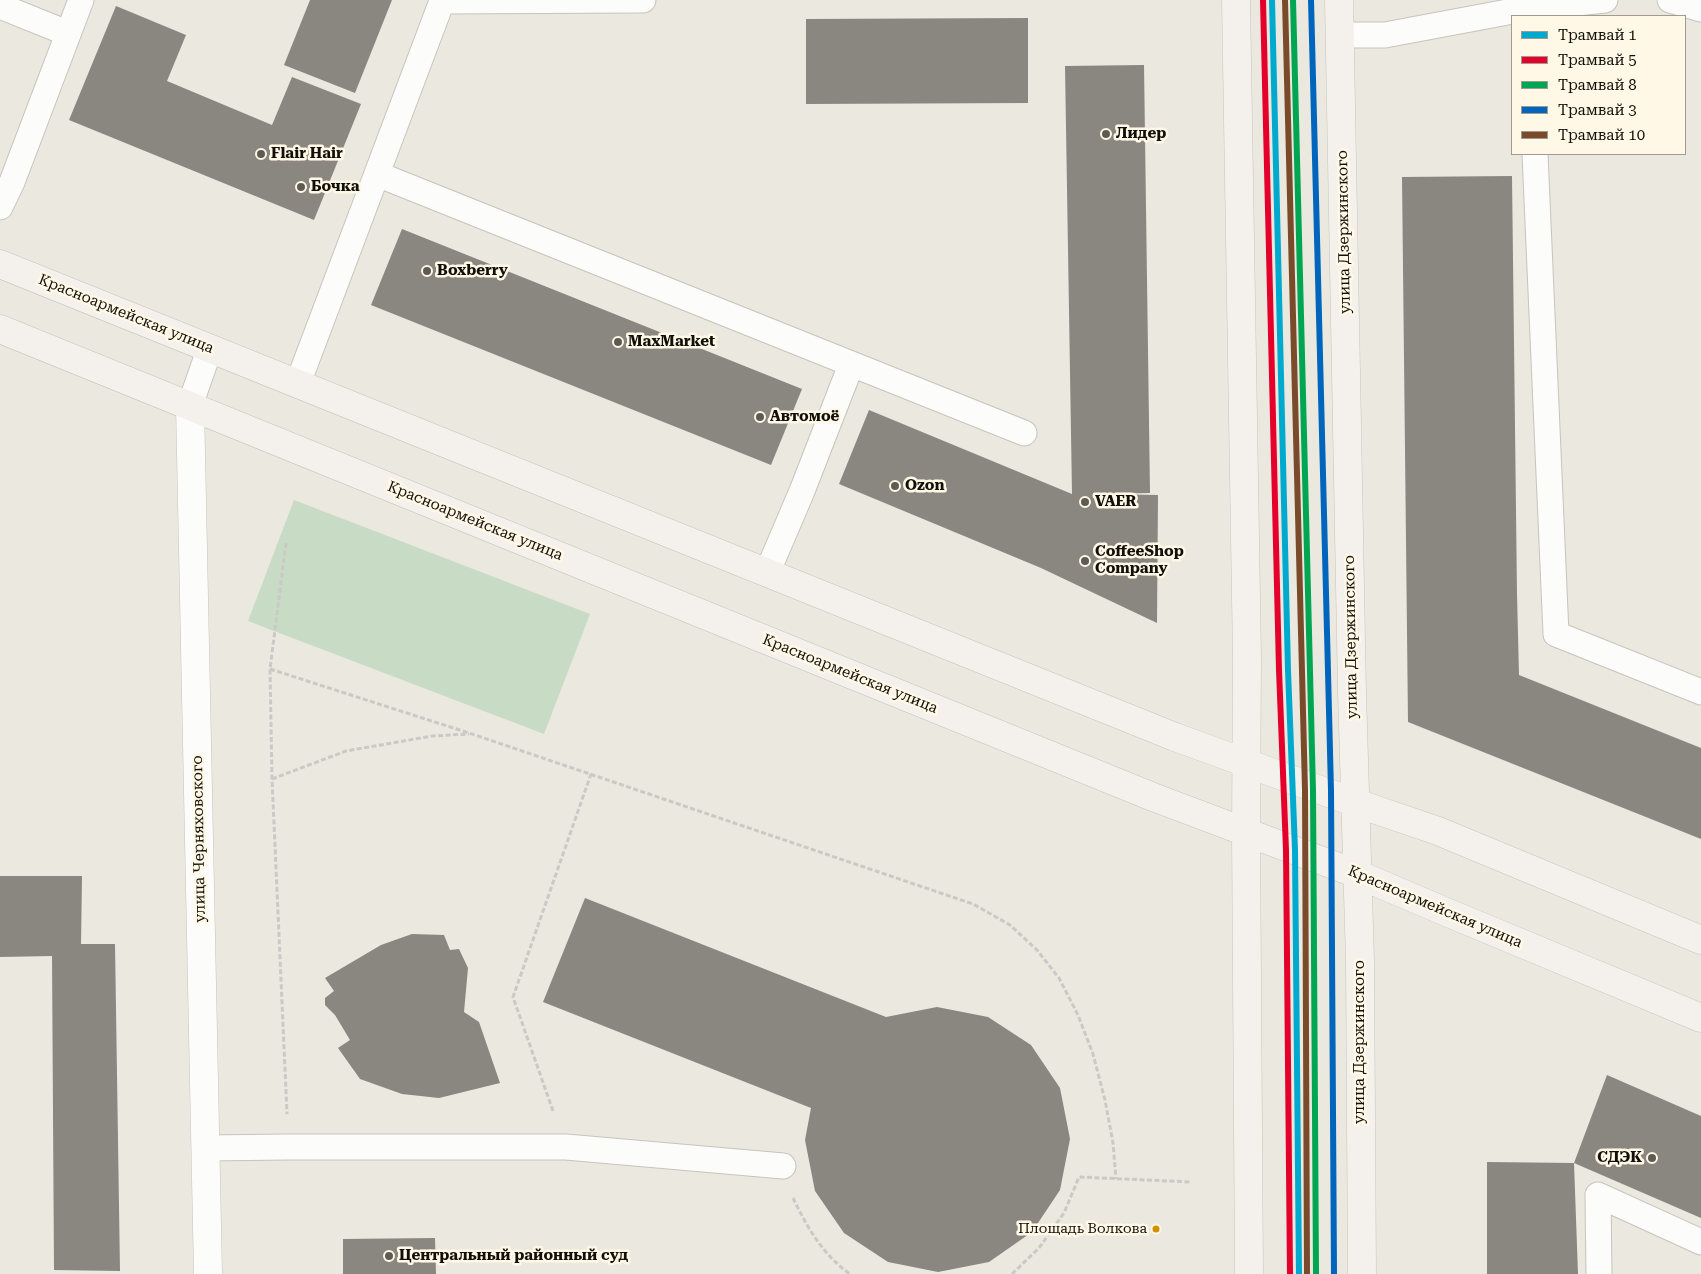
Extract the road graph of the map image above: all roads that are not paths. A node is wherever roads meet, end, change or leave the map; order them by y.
1 (81, 0) edge
2 (643, 0) edge
3 (1236, 0) edge
4 (1339, 0) edge
5 (1605, 0) edge
6 (1670, 0) edge
7 (0, 6) edge
8 (1529, 8) edge
9 (1701, 9) edge
10 (67, 33) junction
11 (1340, 36) junction
12 (1535, 155) edge
13 (377, 174) junction
14 (0, 208) edge
15 (0, 264) edge
16 (0, 328) edge
17 (210, 348) junction
18 (851, 365) junction
19 (298, 383) junction
20 (190, 405) junction
21 (1024, 434) dead end
22 (768, 573) junction
23 (1701, 692) edge
24 (1247, 763) junction
25 (1356, 803) junction
26 (1246, 833) junction
27 (1357, 874) junction
28 (1701, 940) edge
29 (1701, 1018) edge
30 (206, 1148) junction
31 (783, 1166) road end
32 (1701, 1242) edge
33 (208, 1274) edge
34 (1249, 1274) edge
35 (1362, 1274) edge
36 (1599, 1274) edge

1 - 10 lane
2 - 13 lane
3 - 24 main road
4 - 11 main road, улица Дзержинского
5 - 8 lane
6 - 9 lane
7 - 10 lane
8 - 11 lane
10 - 14 lane
11 - 25 main road, улица Дзержинского
12 - 23 lane
13 - 18 lane
13 - 19 lane
15 - 17 main road, Красноармейская улица
16 - 20 main road, Красноармейская улица
17 - 19 main road, Красноармейская улица
17 - 20 lane
18 - 21 lane
18 - 22 lane
19 - 22 main road, Красноармейская улица
20 - 26 main road, Красноармейская улица
20 - 30 street, улица Черняховского
22 - 24 main road, Красноармейская улица
24 - 25 main road, Красноармейская улица
24 - 26 main road
25 - 27 main road, улица Дзержинского
25 - 28 main road, Красноармейская улица
26 - 27 main road, Красноармейская улица
26 - 34 main road
27 - 29 main road, Красноармейская улица
27 - 35 main road, улица Дзержинского
30 - 31 lane
30 - 33 street, улица Черняховского
32 - 36 lane

